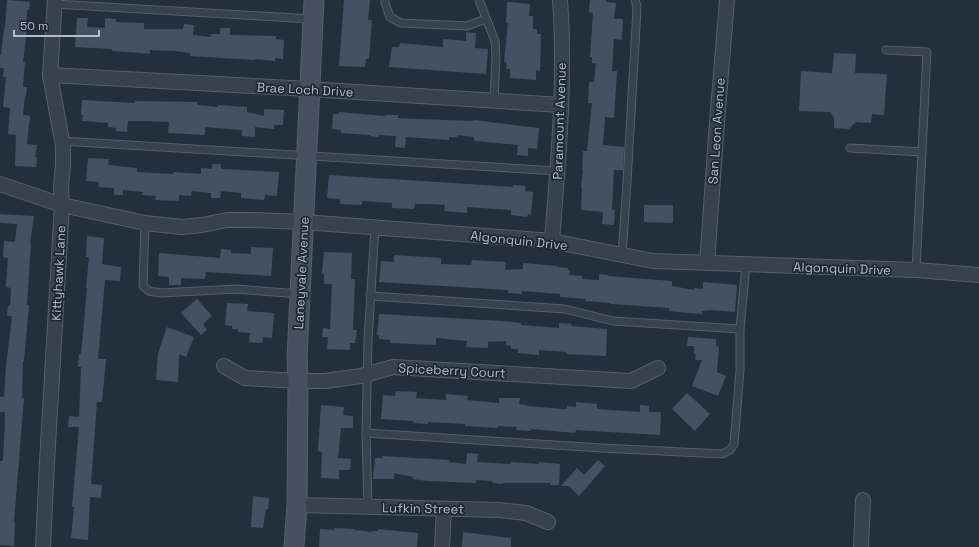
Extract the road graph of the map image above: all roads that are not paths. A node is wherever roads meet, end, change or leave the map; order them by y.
1 (314, 0) edge
2 (385, 0) edge
3 (479, 0) edge
4 (560, 0) edge
5 (635, 0) edge
6 (727, 0) edge
7 (54, 2) edge
8 (486, 19) junction
9 (313, 20) junction
10 (886, 50) dead end
11 (50, 75) junction
12 (309, 89) junction
13 (494, 101) junction
14 (561, 105) junction
15 (62, 141) junction
16 (850, 148) dead end
17 (922, 152) junction
18 (306, 155) junction
19 (558, 171) junction
20 (0, 184) edge
21 (62, 205) junction
22 (304, 222) junction
23 (145, 223) junction
24 (375, 228) junction
25 (552, 242) junction
26 (622, 255) junction
27 (707, 263) junction
28 (746, 265) junction
29 (916, 270) junction
30 (979, 275) edge
31 (300, 294) junction
32 (370, 296) junction
33 (740, 329) junction
34 (224, 366) dead end
35 (658, 368) dead end
36 (367, 374) junction
37 (298, 381) junction
38 (366, 433) junction
39 (863, 500) dead end
40 (297, 505) junction
41 (368, 507) junction
42 (444, 509) junction
43 (548, 522) dead end
44 (43, 547) edge
45 (294, 547) edge
46 (442, 547) edge
47 (861, 547) edge

1 - 9 street, Laneyvale Avenue
2 - 8 lane
3 - 8 lane
4 - 14 street, Paramount Avenue
5 - 26 lane
6 - 27 street, San Leon Avenue
7 - 9 lane
7 - 11 street, Kittyhawk Lane
8 - 13 lane
9 - 12 street, Laneyvale Avenue
10 - 17 lane
11 - 12 street, Brae Loch Drive
11 - 15 street, Kittyhawk Lane
12 - 13 street, Brae Loch Drive
12 - 18 street, Laneyvale Avenue
13 - 14 street, Brae Loch Drive
14 - 19 street, Paramount Avenue
15 - 18 lane
15 - 21 street, Kittyhawk Lane
16 - 17 lane
17 - 29 lane
18 - 19 lane
18 - 22 street, Laneyvale Avenue
19 - 25 street, Paramount Avenue
20 - 21 street, Algonquin Drive
21 - 23 street, Algonquin Drive
21 - 44 street, Kittyhawk Lane
22 - 23 street, Algonquin Drive
22 - 24 street, Algonquin Drive
22 - 31 street, Laneyvale Avenue
23 - 31 lane
24 - 25 street, Algonquin Drive
24 - 32 lane
25 - 26 street, Algonquin Drive
26 - 27 street, Algonquin Drive
27 - 28 street, Algonquin Drive
28 - 29 street, Algonquin Drive
28 - 33 lane
29 - 30 street, Algonquin Drive
31 - 37 street, Laneyvale Avenue
32 - 33 lane
32 - 36 lane
33 - 38 lane
34 - 37 street, Spiceberry Court
35 - 36 street, Spiceberry Court
36 - 37 street, Spiceberry Court
36 - 38 lane
37 - 40 street, Laneyvale Avenue
38 - 41 lane
39 - 47 street
40 - 41 street, Lufkin Street
40 - 45 street, Laneyvale Avenue
41 - 42 street, Lufkin Street
42 - 43 street, Lufkin Street
42 - 46 street

